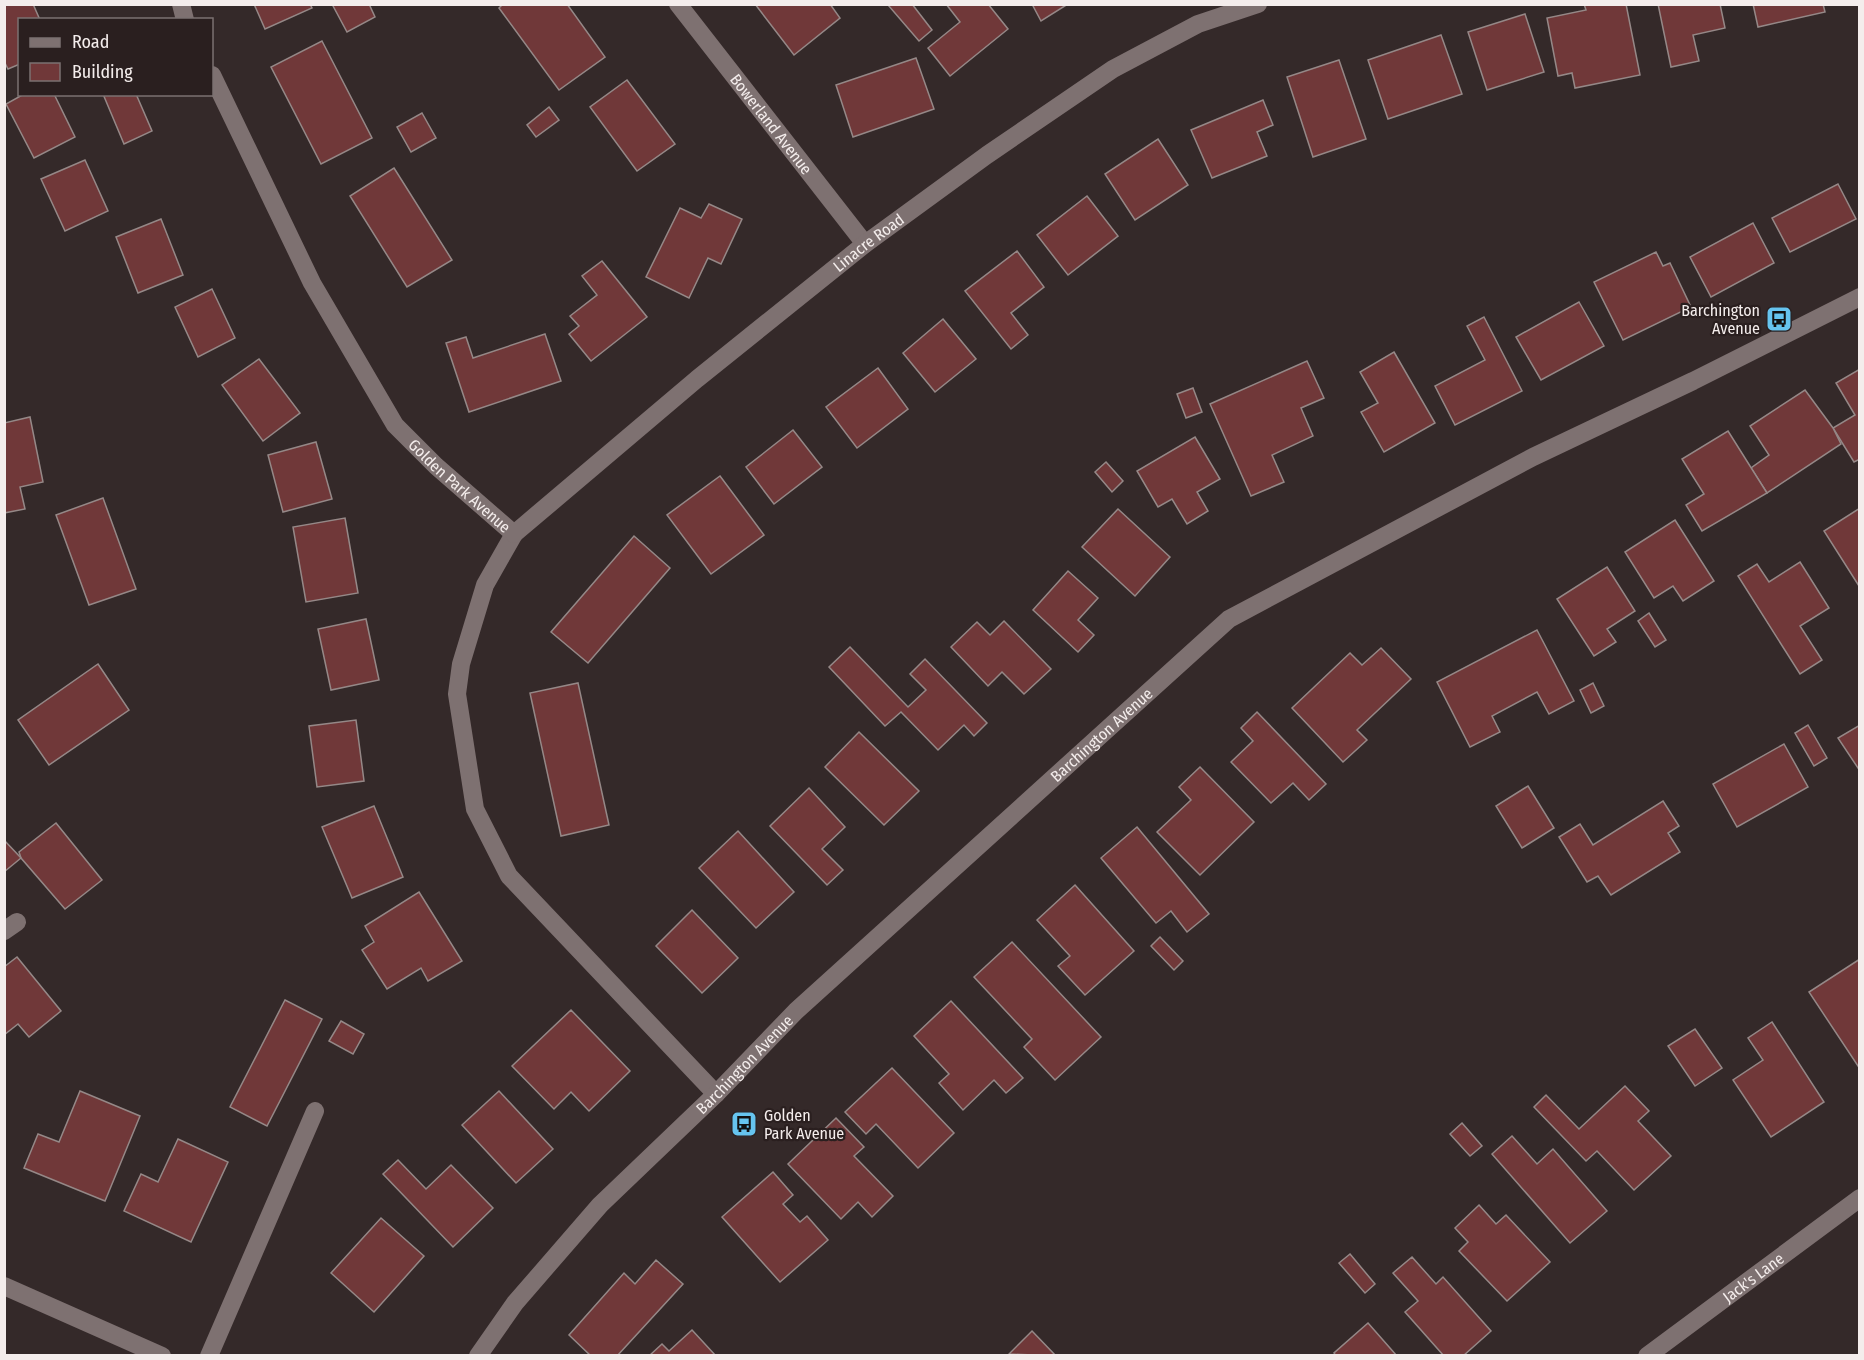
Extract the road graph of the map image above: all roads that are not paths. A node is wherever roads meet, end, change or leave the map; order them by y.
1 (678, 4) edge
2 (1258, 4) edge
3 (213, 77) edge
4 (865, 244) junction
5 (1860, 297) edge
6 (514, 534) junction
7 (716, 1094) junction
8 (315, 1111) dead end
9 (1860, 1198) edge
10 (4, 1286) edge
11 (162, 1356) edge
12 (209, 1356) edge
13 (478, 1356) edge
14 (1647, 1356) edge

1 - 4 street, Bowerland Avenue
2 - 4 street, Linacre Road
3 - 6 street, Golden Park Avenue
4 - 6 street, Linacre Road
5 - 7 street, Barchington Avenue
6 - 7 street, Golden Park Avenue
7 - 13 street, Barchington Avenue
8 - 12 street
9 - 14 street, Jack's Lane
10 - 11 street

